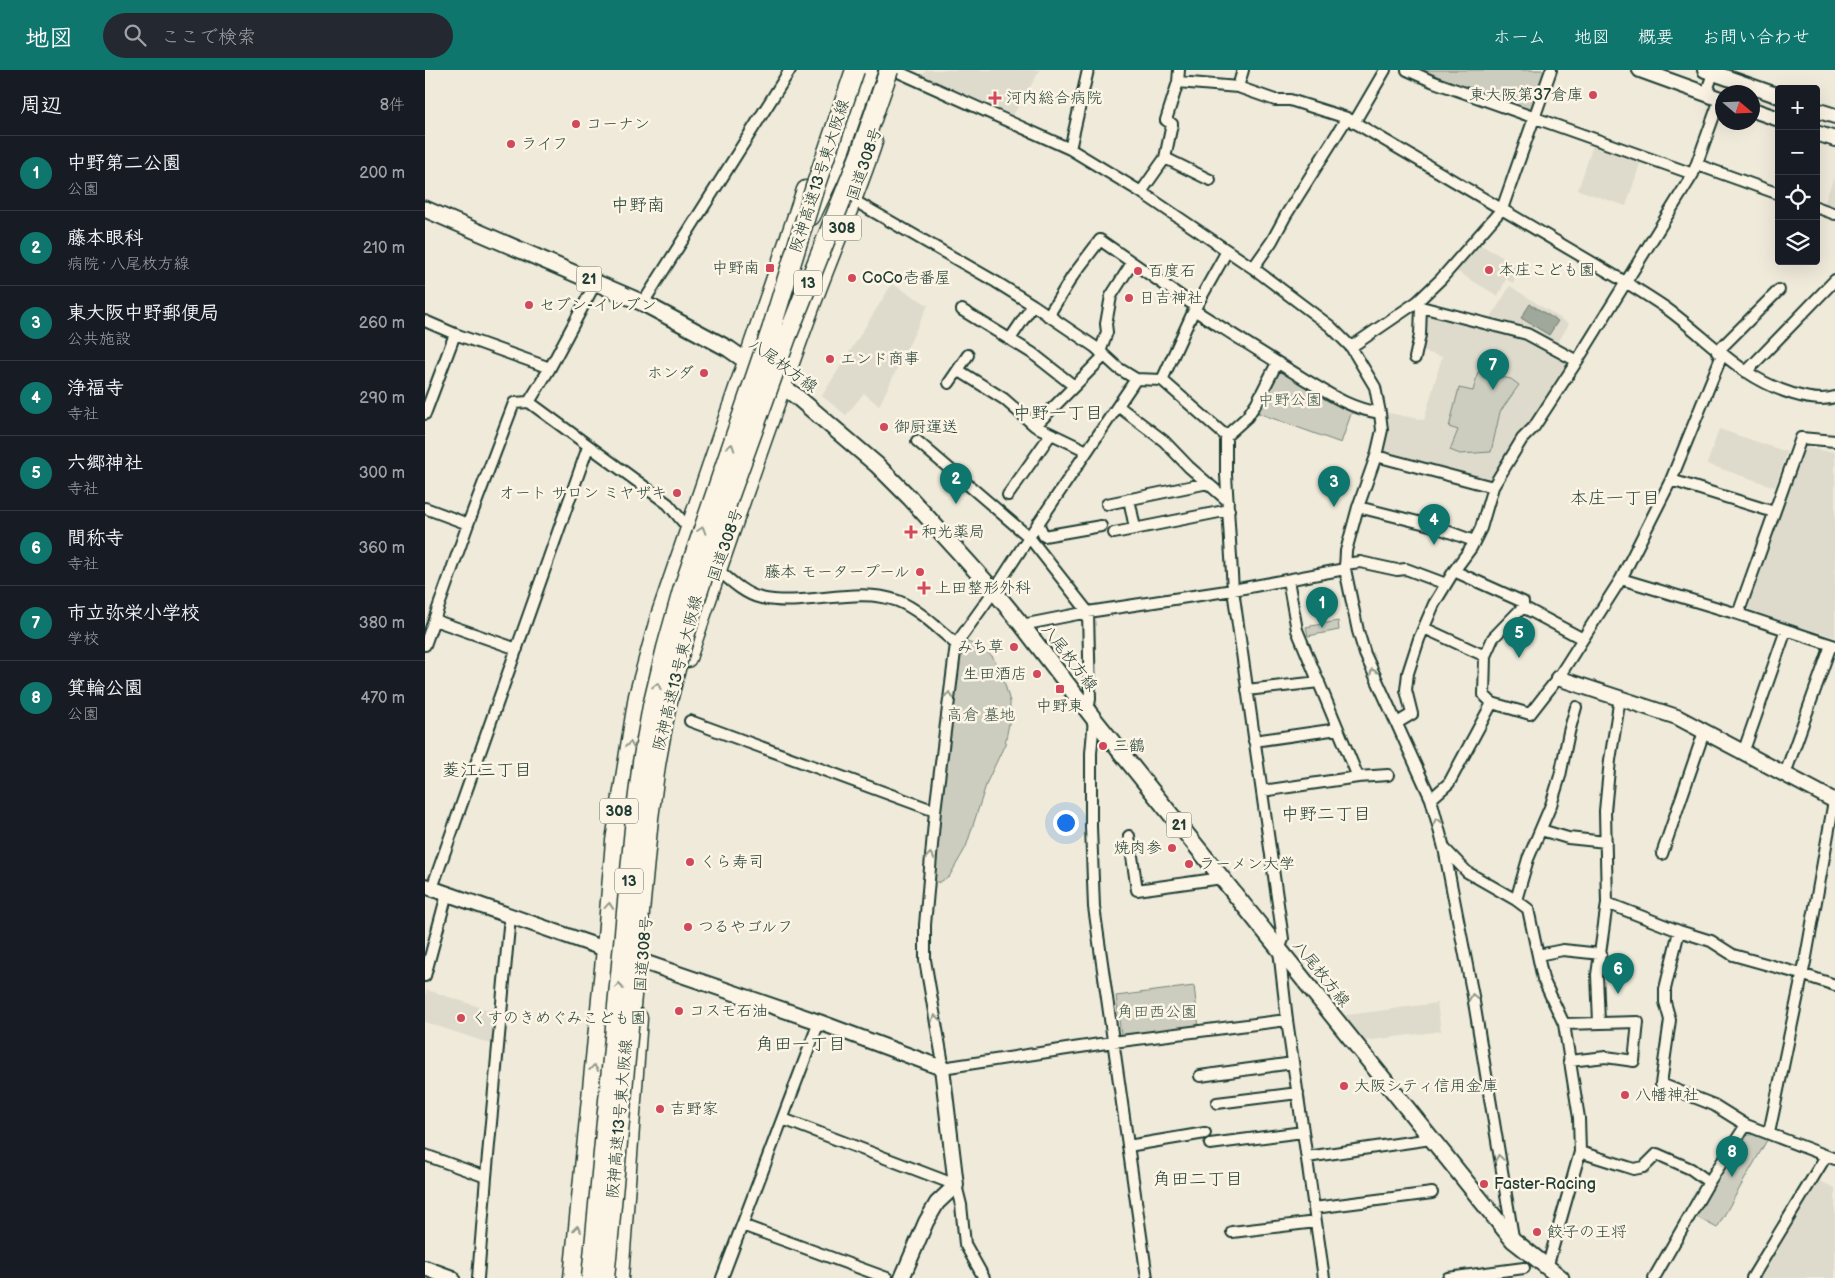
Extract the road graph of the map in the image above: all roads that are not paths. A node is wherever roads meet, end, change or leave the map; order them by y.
1 (790, 70) edge
2 (847, 70) edge
3 (855, 70) edge
4 (868, 70) edge
5 (877, 70) edge
6 (894, 70) edge
7 (1088, 70) edge
8 (1179, 70) edge
9 (1243, 70) edge
10 (1385, 70) edge
11 (1407, 70) edge
12 (1551, 70) edge
13 (1640, 70) edge
14 (1711, 71) edge
15 (1178, 82) junction
16 (1238, 87) junction
17 (1706, 94) junction
18 (1775, 95) edge
19 (1715, 97) edge
20 (1820, 111) edge
21 (1760, 112) edge
22 (1715, 115) edge
23 (1835, 116) edge
24 (1534, 118) junction
25 (1775, 118) edge
26 (1351, 121) junction
27 (1820, 134) edge
28 (1835, 139) edge
29 (1069, 148) junction
30 (1165, 158) junction
31 (1695, 169) junction
32 (837, 171) junction
33 (1210, 180) dead end
34 (1141, 192) junction
35 (1775, 193) edge
36 (853, 200) junction
37 (1820, 208) edge
38 (425, 209) edge
39 (1502, 209) junction
40 (1835, 214) edge
41 (1227, 251) junction
42 (1132, 263) junction
43 (1253, 268) junction
44 (1835, 280) edge
45 (596, 282) junction
46 (1627, 282) junction
47 (1779, 290) dead end
48 (643, 303) junction
49 (811, 304) junction
50 (1419, 304) junction
51 (1033, 305) junction
52 (765, 308) junction
53 (1194, 308) junction
54 (962, 310) dead end
55 (1048, 316) junction
56 (425, 321) edge
57 (455, 334) junction
58 (1010, 339) junction
59 (1351, 347) junction
60 (1720, 353) junction
61 (1102, 354) junction
62 (968, 355) dead end
63 (1415, 358) dead end
64 (747, 361) junction
65 (1577, 361) junction
66 (1277, 362) junction
67 (550, 368) junction
68 (958, 370) junction
69 (1746, 372) junction
70 (1136, 379) junction
71 (1162, 380) junction
72 (949, 382) dead end
73 (783, 385) junction
74 (1074, 386) junction
75 (1835, 397) edge
76 (529, 402) junction
77 (1118, 406) junction
78 (1381, 413) junction
79 (425, 414) edge
80 (1035, 426) junction
81 (1051, 434) junction
82 (1226, 436) junction
83 (917, 441) dead end
84 (1835, 441) edge
85 (588, 447) junction
86 (1087, 451) junction
87 (1376, 456) junction
88 (1671, 480) junction
89 (1208, 483) junction
90 (1493, 487) junction
91 (1008, 495) dead end
92 (1129, 499) junction
93 (1107, 504) dead end
94 (1228, 506) junction
95 (1358, 507) junction
96 (425, 508) edge
97 (1774, 512) junction
98 (1038, 523) junction
99 (468, 524) junction
100 (1101, 526) dead end
101 (1135, 528) junction
102 (689, 529) junction
103 (1114, 533) dead end
104 (1029, 537) junction
105 (1474, 541) junction
106 (1345, 566) junction
107 (717, 569) junction
108 (1454, 571) junction
109 (1621, 579) junction
110 (1288, 580) junction
111 (1446, 584) junction
112 (1233, 590) junction
113 (994, 591) junction
114 (1523, 607) junction
115 (1089, 612) junction
116 (1739, 614) junction
117 (434, 620) junction
118 (1022, 625) junction
119 (1424, 628) junction
120 (1785, 630) junction
121 (1583, 639) junction
122 (956, 644) junction
123 (425, 645) edge
124 (1833, 645) edge
125 (517, 649) junction
126 (1485, 656) junction
127 (1558, 678) junction
128 (1319, 682) junction
129 (1247, 690) junction
130 (1620, 698) junction
131 (1492, 703) junction
132 (1576, 707) dead end
133 (1091, 715) junction
134 (690, 721) dead end
135 (1397, 723) junction
136 (1338, 729) junction
137 (1705, 732) junction
138 (1254, 741) junction
139 (1743, 753) junction
140 (1785, 774) junction
141 (1388, 775) dead end
142 (1358, 777) junction
143 (1262, 791) junction
144 (1431, 800) junction
145 (1834, 801) edge
146 (935, 811) junction
147 (1541, 830) junction
148 (1129, 836) dead end
149 (1606, 842) junction
150 (1444, 848) junction
151 (1662, 854) dead end
152 (1221, 878) junction
153 (428, 887) edge
154 (447, 894) junction
155 (1515, 900) junction
156 (1607, 903) junction
157 (510, 916) junction
158 (1679, 931) junction
159 (606, 949) junction
160 (1279, 950) junction
161 (1601, 954) junction
162 (1538, 955) junction
163 (643, 962) junction
164 (1801, 974) junction
165 (425, 976) edge
166 (1835, 985) edge
167 (1287, 1020) junction
168 (819, 1022) junction
169 (1599, 1022) junction
170 (1564, 1024) junction
171 (1113, 1042) junction
172 (1569, 1061) junction
173 (1293, 1063) junction
174 (940, 1066) junction
175 (1200, 1076) dead end
176 (1297, 1093) junction
177 (1217, 1103) dead end
178 (783, 1119) junction
179 (1746, 1125) junction
180 (1303, 1132) junction
181 (1205, 1133) dead end
182 (1769, 1133) junction
183 (1431, 1139) junction
184 (1210, 1144) dead end
185 (1128, 1146) junction
186 (1580, 1152) junction
187 (425, 1155) edge
188 (1307, 1157) junction
189 (1830, 1157) edge
190 (486, 1177) junction
191 (1709, 1182) junction
192 (956, 1185) junction
193 (1432, 1193) dead end
194 (1314, 1208) junction
195 (1316, 1222) junction
196 (742, 1224) junction
197 (1232, 1232) dead end
198 (1513, 1240) junction
199 (1527, 1252) junction
200 (425, 1268) edge
201 (1547, 1268) junction
202 (1523, 1273) edge
203 (452, 1278) edge
204 (479, 1278) edge
205 (573, 1278) edge
206 (591, 1278) edge
207 (605, 1278) edge
208 (619, 1278) edge
209 (722, 1278) edge
210 (887, 1278) edge
211 (902, 1278) edge
212 (984, 1278) edge
213 (1147, 1278) edge
214 (1324, 1278) edge
215 (1448, 1278) edge
216 (1561, 1278) edge
217 (1654, 1278) edge
218 (1752, 1278) edge

1 - 48 street
2 - 52 highway, 308
206 -> 3 highway, 阪神高速13号東大阪線 / 13, bridge
4 - 32 highway
5 - 32 highway
6 - 29 street
6 - 36 highway, 国道308号 / 308
6 - 207 highway, 阪神高速13号東大阪線 / 13, bridge
7 - 29 street
8 - 15 street
9 - 16 street
10 - 26 street
11 - 24 street
12 - 24 street
13 - 17 street
14 - 17 street
14 - 18 street
15 - 16 street
15 - 30 street
16 - 26 street
17 - 19 street
20 - 23 street
21 - 25 street
22 - 31 street
24 - 31 street
24 - 39 street
26 - 39 street
26 - 43 street
27 - 28 street
29 - 34 street
30 - 33 street
30 - 34 street
31 - 35 street
31 - 46 street
32 - 49 highway
32 - 52 highway
34 - 41 street
36 - 49 highway, 国道308号 / 308
36 - 51 street
37 - 40 street
38 - 45 main road, 八尾枚方線 / 21
39 - 46 street
39 - 50 street
41 - 43 street
41 - 53 street
42 - 53 street
42 - 55 street
42 - 61 street
43 - 59 street
44 - 69 street
45 - 48 main road, 八尾枚方線 / 21
45 - 67 street
46 - 60 street
46 - 65 street
47 - 60 street
48 - 64 main road, 八尾枚方線 / 21
49 - 73 highway, 国道308号 / 308
50 - 59 street
50 - 63 street
50 - 65 street
51 - 55 street
51 - 58 street
52 - 64 highway, 308
53 - 66 street
53 - 71 street
54 - 58 street
55 - 61 street
56 - 57 street
57 - 67 street
57 - 79 street
58 - 74 street
59 - 78 street
60 - 69 street
60 - 88 street
61 - 70 street
61 - 74 street
62 - 68 street
64 - 73 main road, 八尾枚方線 / 21
64 - 102 highway, 308
65 - 90 street
66 - 78 street
66 - 82 street
67 - 76 street
68 - 72 street
68 - 80 street
69 - 75 street
70 - 71 street
70 - 77 street
71 - 82 street
73 - 107 highway, 国道308号 / 308
73 - 113 main road, 八尾枚方線 / 21
74 - 80 street
76 - 85 street
76 - 99 street
77 - 86 street
77 - 89 street
78 - 87 street
80 - 81 street
81 - 86 street
81 - 91 street
82 - 94 street
83 - 104 street
84 - 97 street
85 - 102 street
85 - 125 street
86 - 98 street
87 - 90 street
87 - 95 street
88 - 97 street
88 - 109 street
89 - 92 street
89 - 94 street
90 - 105 street
92 - 93 street
92 - 101 street
94 - 101 street
94 - 112 street
95 - 105 street
95 - 106 street
96 - 99 street
97 - 116 street
98 - 100 street
98 - 104 street
99 - 117 street
101 - 103 street
159 -> 102 highway, 308
104 - 113 street
104 - 115 street
105 - 108 street
106 - 110 street
106 - 111 street
135 -> 106 street
107 - 122 street
107 - 163 highway, 国道308号 / 308
108 - 111 street
108 - 114 street
109 - 116 street
109 - 121 street
110 - 112 street
110 - 128 street
111 - 119 street
112 - 115 street
112 - 129 street
113 - 118 main road, 八尾枚方線 / 21
113 - 122 street
114 - 121 street
114 - 126 street
115 - 118 street
115 - 133 street
116 - 120 street
117 - 123 street
117 - 125 street
118 - 133 main road, 八尾枚方線 / 21
119 - 126 street
119 - 135 street
120 - 124 street
120 - 139 street
121 - 127 street
146 -> 122 street
124 - 140 street
125 - 153 street
126 - 131 street
127 - 130 street
127 - 131 street
128 - 129 street
128 - 136 street
129 - 138 street
130 - 137 street
130 - 149 street
131 - 144 street
132 - 147 street
133 - 152 main road, 八尾枚方線 / 21
133 - 171 street
134 - 146 street
135 - 144 street
136 - 138 street
136 - 142 street
137 - 139 street
137 - 151 street
138 - 143 street
139 - 140 street
140 - 145 street
141 - 142 street
142 - 143 street
143 - 160 street
150 -> 144 street
145 - 164 street
174 -> 146 street
147 - 149 street
147 - 155 street
148 - 152 street
149 - 156 street
150 - 155 street
198 -> 150 street
152 - 160 main road, 八尾枚方線 / 21
153 - 154 street
154 - 157 street
154 - 165 street
155 - 162 street
156 - 158 street
156 - 161 street
157 - 159 street
157 - 190 street
158 - 164 street
158 - 179 street
159 - 163 street
205 -> 159 highway, 308
160 - 167 street
160 - 183 main road, 八尾枚方線 / 21
161 - 162 street
161 - 169 street
162 - 170 street
163 - 168 street
163 - 208 highway, 国道308号 / 308
164 - 166 street
164 - 182 street
167 - 171 street
167 - 173 street
168 - 174 street
168 - 178 street
169 - 170 street
169 - 172 street
170 - 172 street
171 - 174 street
171 - 185 street
172 - 186 street
173 - 175 street
173 - 176 street
174 - 192 street
176 - 177 street
176 - 180 street
178 - 192 street
178 - 196 street
179 - 182 street
179 - 191 street
180 - 184 street
180 - 188 street
181 - 185 street
182 - 189 street
183 - 188 street
183 - 198 main road, 八尾枚方線 / 21
185 - 213 street
186 - 191 street
186 - 201 street
187 - 190 street
188 - 194 street
189 - 218 street
190 - 204 street
191 - 217 street
192 - 211 street
192 - 212 street
193 - 194 street
194 - 195 street
195 - 197 street
195 - 214 street
196 - 209 street
196 - 210 street
198 - 199 main road, 八尾枚方線 / 21
199 - 201 main road, 八尾枚方線 / 21
199 - 202 street
200 - 203 street
201 - 216 main road, 八尾枚方線 / 21
202 - 215 street

